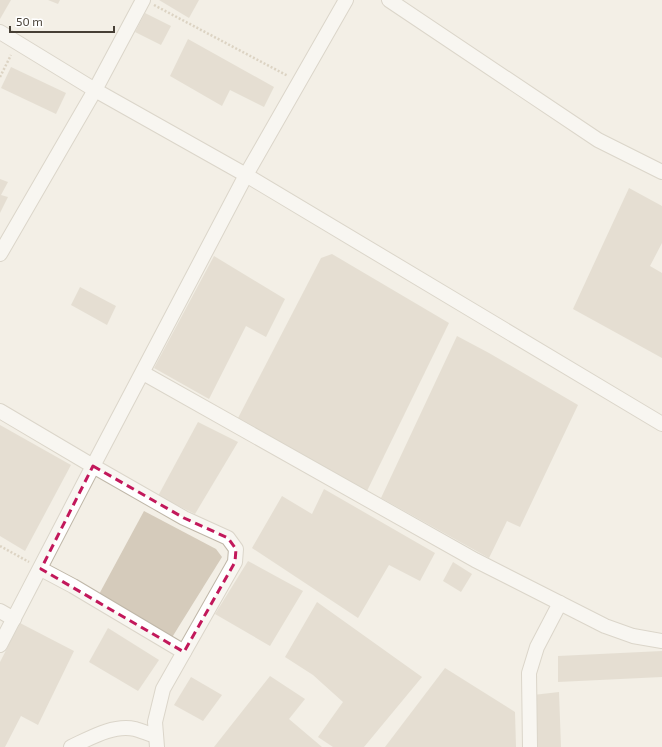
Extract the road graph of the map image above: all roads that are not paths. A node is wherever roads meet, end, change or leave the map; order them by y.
1 (346, 0) edge
2 (389, 0) edge
3 (148, 2) edge
4 (0, 32) edge
5 (94, 90) junction
6 (662, 172) edge
7 (246, 175) junction
8 (0, 254) edge
9 (143, 373) junction
10 (0, 411) edge
11 (662, 424) edge
12 (93, 466) junction
13 (41, 569) junction
14 (560, 603) junction
15 (0, 611) edge
16 (14, 619) junction
17 (662, 641) edge
18 (0, 645) edge
19 (184, 652) junction
20 (156, 742) edge
21 (70, 747) edge
22 (530, 747) edge

1 - 7 street
2 - 6 street
3 - 5 street
4 - 5 street
5 - 7 street
5 - 8 street
7 - 9 street
7 - 11 street
9 - 12 street
9 - 14 street
10 - 12 street
12 - 13 street
12 - 19 street
13 - 16 street
13 - 19 street
14 - 17 street
14 - 22 street
15 - 16 street
16 - 18 street
19 - 20 street
20 - 21 street

